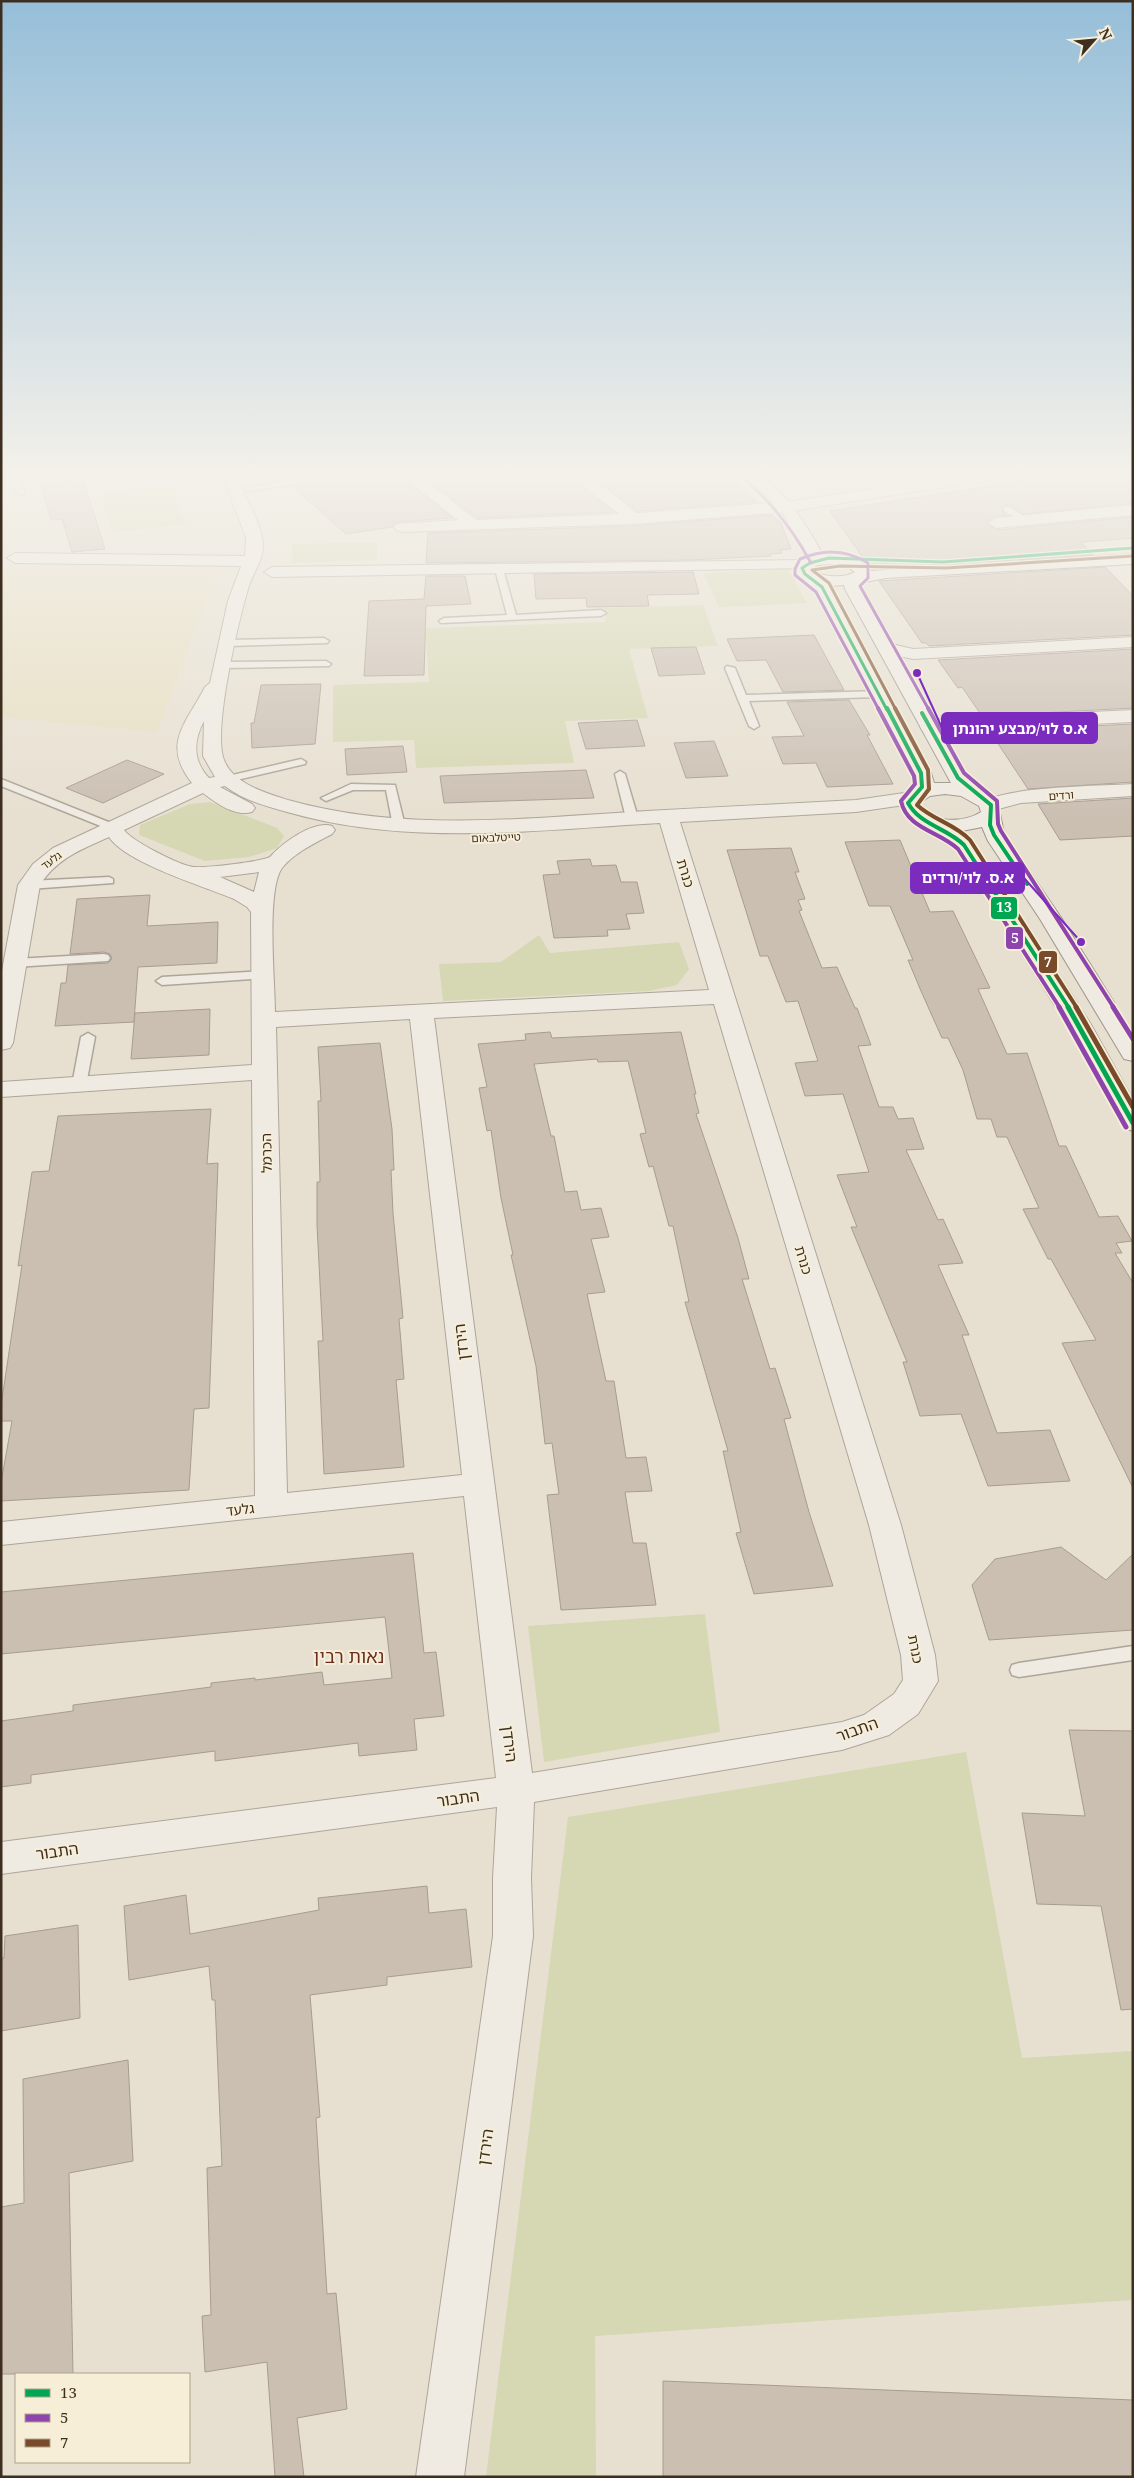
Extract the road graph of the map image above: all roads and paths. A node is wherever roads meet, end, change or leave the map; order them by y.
1 (239, 589) edge
2 (504, 589) edge
3 (823, 589) edge
4 (853, 589) edge
5 (600, 613) dead end
6 (512, 618) junction
7 (444, 621) dead end
8 (324, 641) dead end
9 (1133, 642) edge
10 (228, 643) junction
11 (887, 648) junction
12 (326, 664) dead end
13 (222, 668) junction
14 (730, 668) dead end
15 (879, 694) junction
16 (743, 698) junction
17 (1133, 716) edge
18 (754, 726) dead end
19 (929, 726) junction
20 (301, 762) dead end
21 (620, 774) dead end
22 (228, 779) junction
23 (1, 782) edge
24 (204, 785) junction
25 (1133, 790) edge
26 (915, 795) junction
27 (326, 798) dead end
28 (986, 804) junction
29 (632, 818) junction
30 (670, 822) junction
31 (930, 822) junction
32 (399, 826) junction
33 (112, 827) junction
34 (325, 830) junction
35 (138, 852) junction
36 (49, 858) junction
37 (278, 861) junction
38 (188, 871) junction
39 (109, 881) dead end
40 (29, 885) junction
41 (262, 912) junction
42 (104, 958) dead end
43 (15, 963) junction
44 (263, 976) junction
45 (162, 982) dead end
46 (723, 996) junction
47 (421, 1012) junction
48 (264, 1020) junction
49 (88, 1037) dead end
50 (1, 1043) edge
51 (1133, 1054) edge
52 (264, 1072) junction
53 (79, 1085) junction
54 (1, 1090) edge
55 (1133, 1123) edge
56 (478, 1484) junction
57 (271, 1506) junction
58 (1, 1534) edge
59 (1133, 1654) edge
60 (1019, 1670) dead end
61 (906, 1704) joint
62 (516, 1790) junction
63 (1, 1858) edge
64 (440, 2477) edge

1 - 10 street, טייטלבאום
2 - 6 lane
3 - 15 street
4 - 11 street
5 - 6 lane
6 - 7 lane
8 - 10 lane
9 - 11 street
10 - 13 street, טייטלבאום
11 - 19 street
12 - 13 lane
13 - 22 street, טייטלבאום
13 - 24 street, טייטלבאום
14 - 16 lane
15 - 16 lane
15 - 26 street
16 - 18 lane
17 - 19 street
19 - 28 street
20 - 22 lane
21 - 29 lane
22 - 24 street, גלעד
22 - 32 street, טייטלבאום
23 - 33 lane
24 - 33 street, גלעד
24 - 34 street, טייטלבאום
25 - 28 street, ורדים
26 - 28 street, טייטלבאום
26 - 30 street, טייטלבאום
26 - 31 street
27 - 32 lane
28 - 31 street, ורדים
28 - 51 street
29 - 30 street, טייטלבאום
29 - 32 street, טייטלבאום
30 - 31 street, טייטלבאום
30 - 34 street, טייטלבאום
30 - 46 street, כנרת
31 - 55 street
33 - 35 street
33 - 36 street, גלעד
34 - 37 street, הכרמל
35 - 36 street
35 - 38 street
36 - 40 street, גלעד
37 - 38 street
37 - 41 street, הכרמל
38 - 41 street
39 - 40 lane
40 - 43 street, גלעד
41 - 44 street, הכרמל
42 - 43 lane
43 - 50 street, גלעד
44 - 45 lane
44 - 48 street, הכרמל
46 - 47 street
46 - 61 street, כנרת
47 - 48 street
47 - 56 street, הירדן
48 - 52 street, הכרמל
49 - 53 lane
52 - 53 street
52 - 57 street, הכרמל
53 - 54 street
56 - 57 street, גלעד
56 - 62 street, הירדן
57 - 58 street, גלעד
59 - 60 lane
61 - 62 street, התבור
62 - 63 street, התבור
62 - 64 street, הירדן

